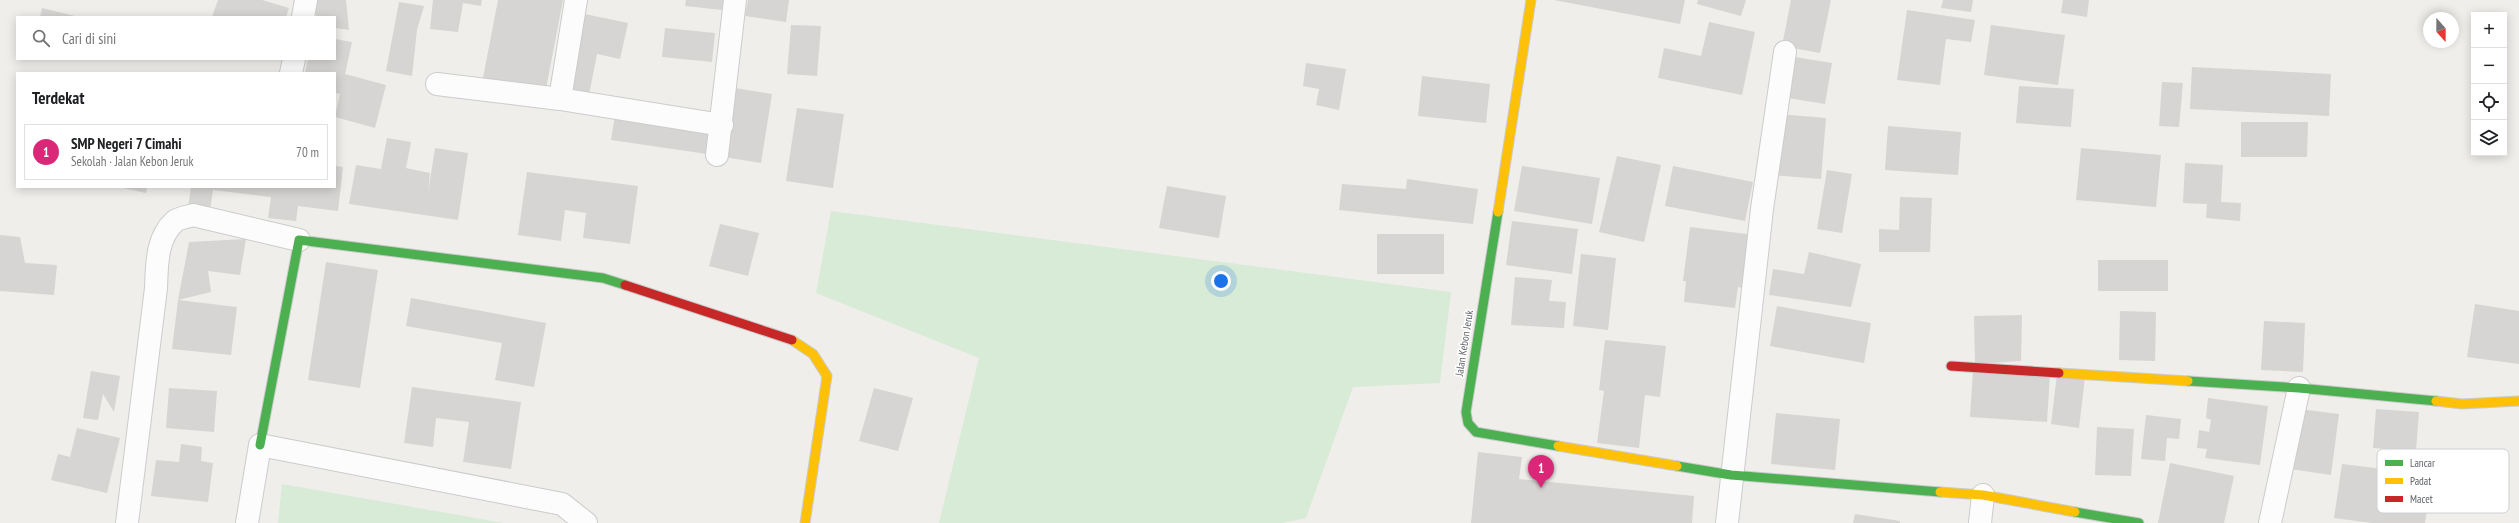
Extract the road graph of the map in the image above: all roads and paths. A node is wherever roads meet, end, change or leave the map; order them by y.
1 (306, 0) edge
2 (576, 0) edge
3 (735, 0) edge
4 (1531, 0) edge
5 (303, 16) edge
6 (1785, 52) dead end
7 (294, 60) edge
8 (291, 72) edge
9 (436, 84) dead end
10 (560, 99) junction
11 (722, 125) junction
12 (717, 155) dead end
13 (299, 240) junction
14 (1950, 366) dead end
15 (2299, 388) junction
16 (2519, 401) edge
17 (260, 445) junction
18 (1731, 475) junction
19 (1983, 495) junction
20 (127, 523) edge
21 (247, 523) edge
22 (586, 523) edge
23 (806, 523) edge
24 (1727, 523) edge
25 (1980, 523) edge
26 (2139, 523) edge
27 (2270, 523) edge

1 - 5 street
2 - 10 street
3 - 11 street
4 - 18 street, Jalan Kebon Jeruk
6 - 18 street
7 - 8 street
9 - 10 street
10 - 11 street
11 - 12 street
13 - 17 street
13 - 20 street
13 - 23 street
14 - 15 street
15 - 16 street
15 - 27 street
17 - 21 street
17 - 22 street
18 - 19 street, Jalan Kebon Jeruk
18 - 24 street
19 - 25 street
19 - 26 street, Jalan Kebon Jeruk

